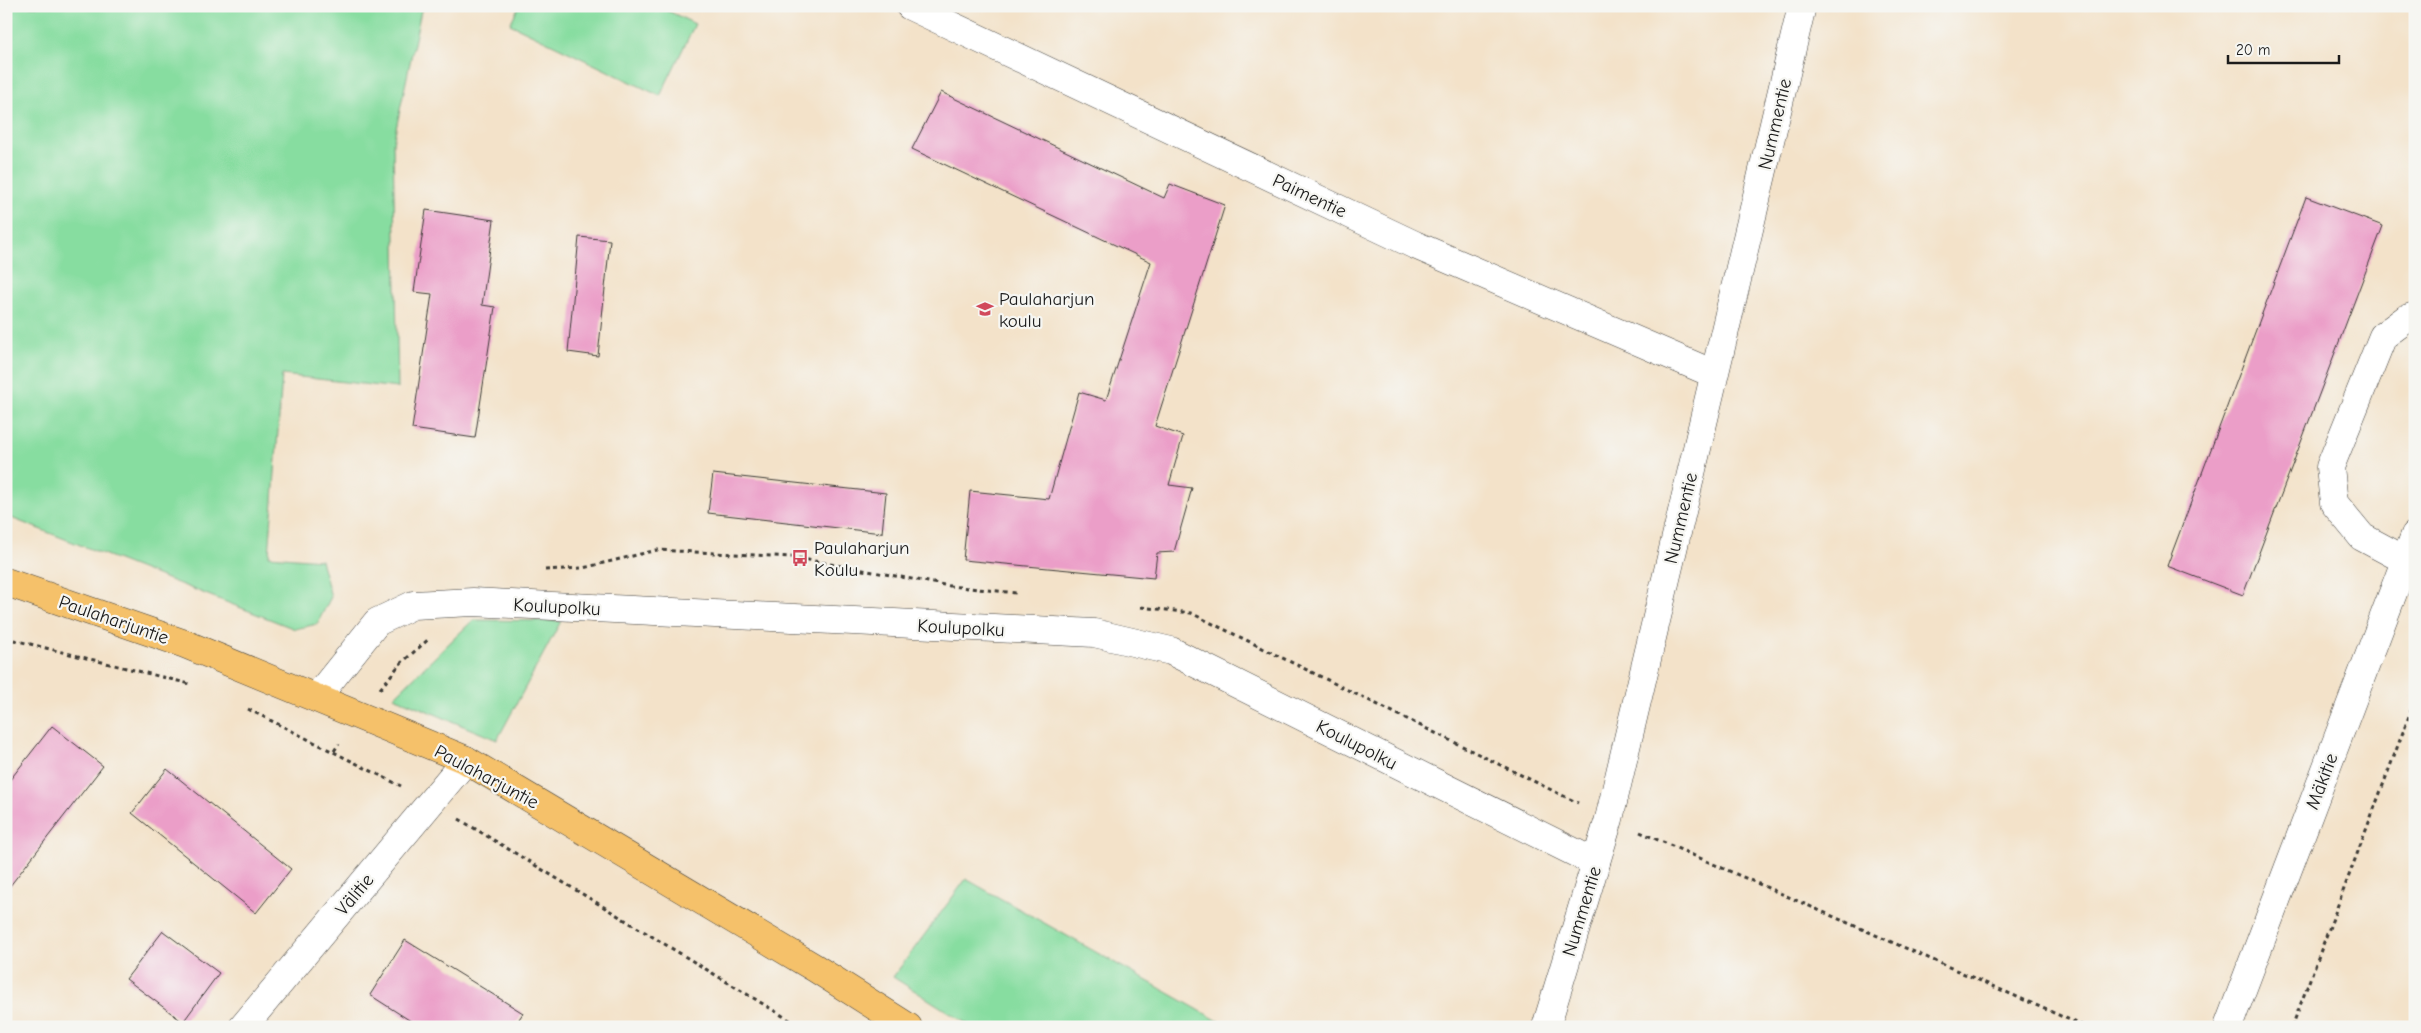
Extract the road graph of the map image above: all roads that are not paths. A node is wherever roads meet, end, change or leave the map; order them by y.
1 (910, 6) edge
2 (1802, 6) edge
3 (2415, 316) edge
4 (1714, 374) junction
5 (2410, 548) edge
6 (6, 582) edge
7 (316, 698) junction
8 (466, 760) junction
9 (1596, 863) junction
10 (243, 1027) edge
11 (908, 1027) edge
12 (1546, 1027) edge
13 (2228, 1027) edge

1 - 4 street, Paimentie
2 - 4 street, Nummentie
3 - 5 street
4 - 9 street, Nummentie
5 - 13 street, Mäkitie
6 - 7 main road, Paulaharjuntie
7 - 8 main road, Paulaharjuntie
7 - 9 street, Koulupolku
8 - 10 street, Välitie
8 - 11 main road, Paulaharjuntie
9 - 12 street, Nummentie

